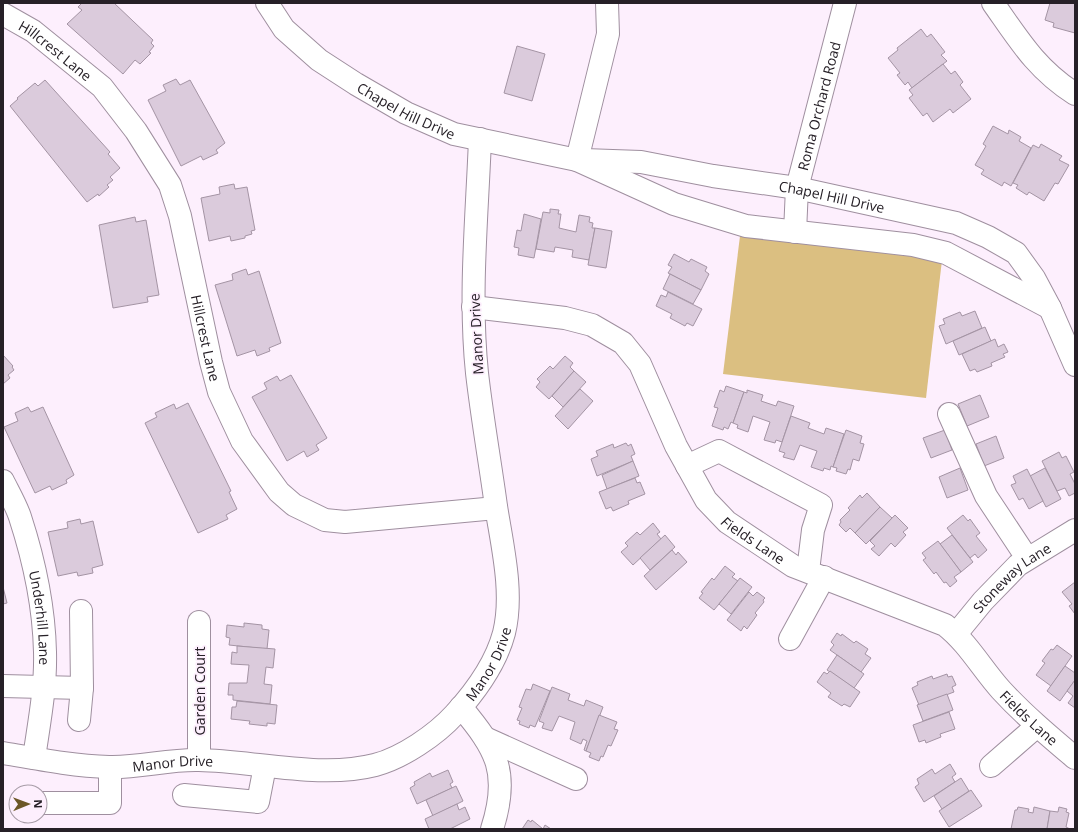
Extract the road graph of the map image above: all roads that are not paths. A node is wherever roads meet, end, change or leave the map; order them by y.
1 (267, 3) edge
2 (606, 3) edge
3 (845, 3) edge
4 (993, 3) edge
5 (3, 14) edge
6 (1075, 94) edge
7 (480, 139) junction
8 (577, 160) junction
9 (797, 188) junction
10 (795, 232) junction
11 (473, 307) junction
12 (1050, 308) junction
13 (1075, 366) edge
14 (949, 414) dead end
15 (687, 466) junction
16 (3, 481) edge
17 (496, 508) junction
18 (1075, 530) edge
19 (1027, 558) junction
20 (816, 574) junction
21 (81, 611) dead end
22 (199, 622) dead end
23 (956, 634) junction
24 (790, 639) dead end
25 (3, 686) edge
26 (44, 688) junction
27 (82, 688) junction
28 (461, 707) junction
29 (79, 720) dead end
30 (1037, 726) junction
31 (485, 738) junction
32 (3, 753) edge
33 (34, 758) junction
34 (1075, 758) edge
35 (199, 760) junction
36 (265, 766) junction
37 (991, 766) dead end
38 (110, 767) junction
39 (576, 780) dead end
40 (184, 795) dead end
41 (48, 803) edge
42 (492, 829) edge

1 - 7 street, Chapel Hill Drive
2 - 8 street
3 - 9 street, Roma Orchard Road
4 - 6 street
5 - 17 street, Hillcrest Lane
7 - 8 street, Chapel Hill Drive
7 - 11 street, Manor Drive
8 - 9 street, Chapel Hill Drive
8 - 10 street, Chapel Hill Drive
9 - 10 street, Roma Orchard Road
9 - 12 street, Chapel Hill Drive
10 - 12 street, Chapel Hill Drive
11 - 15 street, Fields Lane
11 - 17 street, Manor Drive
12 - 13 street, Chapel Hill Drive
14 - 19 street
15 - 20 street, Fields Lane
15 - 20 street
16 - 26 street, Underhill Lane
17 - 28 street, Manor Drive
18 - 19 street, Stoneway Lane
19 - 23 street, Stoneway Lane
20 - 23 street, Fields Lane
20 - 24 street
21 - 27 street
22 - 35 street, Garden Court
23 - 30 street, Fields Lane
25 - 26 street
26 - 27 street
26 - 33 street, Underhill Lane
27 - 29 street
28 - 31 street
28 - 36 street, Manor Drive
30 - 34 street, Fields Lane
30 - 37 street
31 - 39 street
31 - 42 street
32 - 33 street, Manor Drive
33 - 38 street, Manor Drive
35 - 36 street, Manor Drive
35 - 38 street, Manor Drive
36 - 40 street
38 - 41 street

